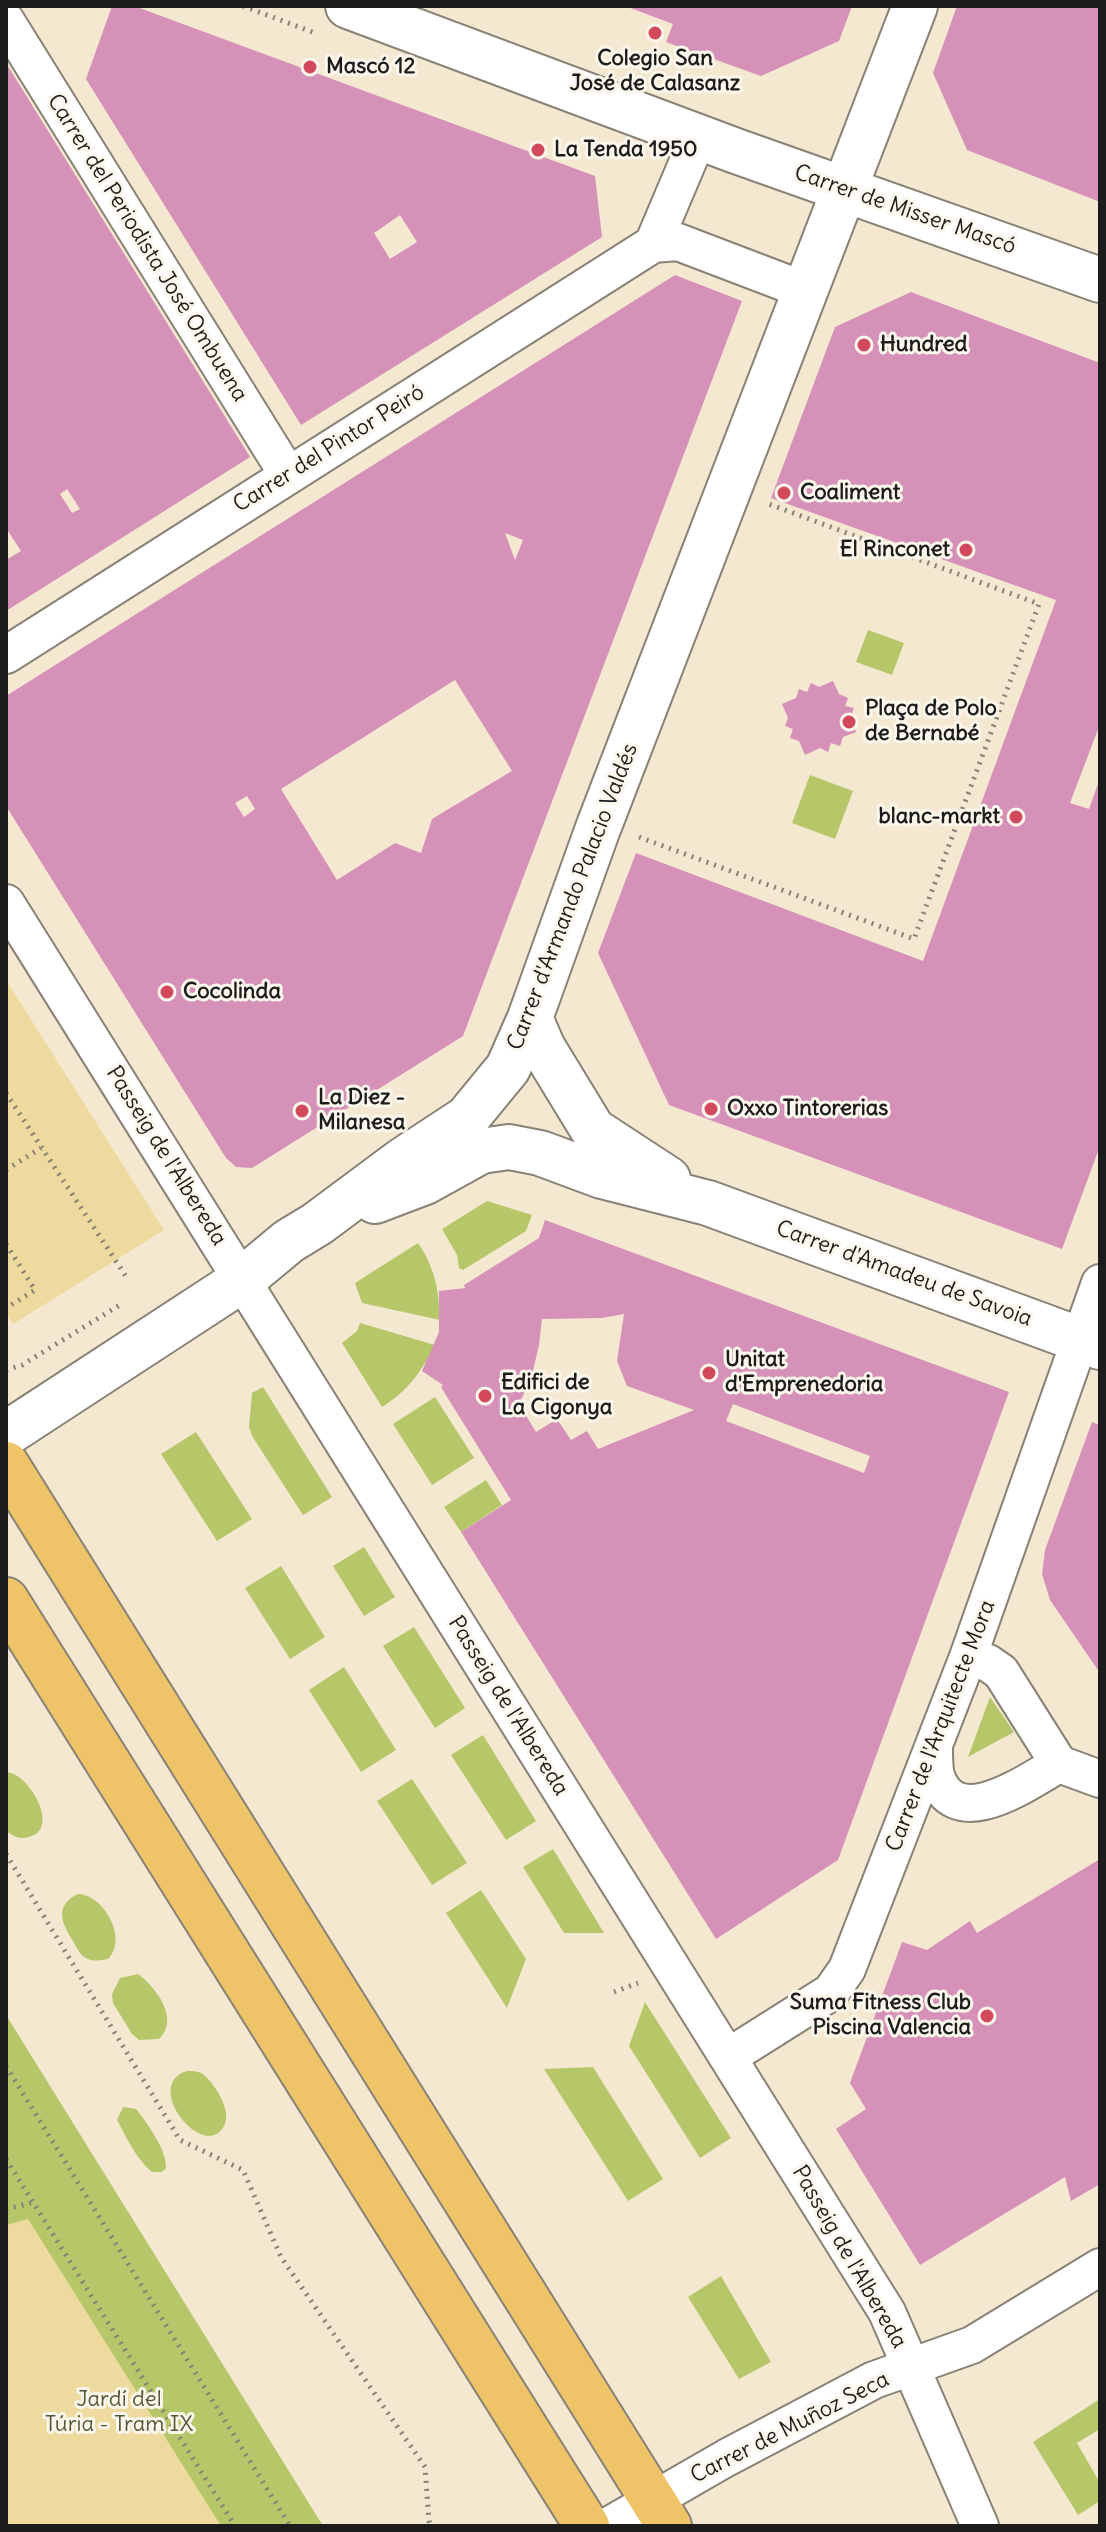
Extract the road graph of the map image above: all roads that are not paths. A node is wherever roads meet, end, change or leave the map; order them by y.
1 (348, 6) edge
2 (915, 6) edge
3 (6, 21) edge
4 (710, 141) junction
5 (844, 188) junction
6 (653, 244) junction
7 (1100, 280) edge
8 (804, 290) junction
9 (288, 475) junction
10 (6, 655) edge
11 (6, 903) edge
12 (530, 1018) junction
13 (708, 1203) junction
14 (317, 1224) junction
15 (242, 1280) junction
16 (1100, 1283) edge
17 (1090, 1343) edge
18 (6, 1434) edge
19 (6, 1464) edge
20 (6, 1600) edge
21 (968, 1657) junction
22 (934, 1750) junction
23 (1059, 1764) junction
24 (1100, 1779) edge
25 (728, 2057) junction
26 (1100, 2267) edge
27 (912, 2367) junction
28 (660, 2513) edge
29 (587, 2526) edge
30 (608, 2526) edge
31 (980, 2526) edge

1 - 4 street, Carrer de Misser Mascó
2 - 5 street, Carrer d'Armando Palacio Valdés
3 - 9 street, Carrer del Periodista José Ombuena
4 - 5 street, Carrer de Misser Mascó
4 - 6 street
5 - 7 street, Carrer de Misser Mascó
5 - 8 street, Carrer d'Armando Palacio Valdés
6 - 8 street
6 - 9 street, Carrer del Pintor Peiró
8 - 12 street, Carrer d'Armando Palacio Valdés
9 - 10 street, Carrer del Pintor Peiró
11 - 15 street, Passeig de l'Albereda
12 - 13 street, Carrer d'Amadeu de Savoia
12 - 14 street, Carrer d'Armando Palacio Valdés
13 - 14 street, Carrer d'Amadeu de Savoia
13 - 17 street, Carrer d'Amadeu de Savoia
14 - 15 street, Carrer d'Armando Palacio Valdés
15 - 18 street, Carrer d'Armando Palacio Valdés
15 - 25 street, Passeig de l'Albereda
16 - 17 street, Carrer de l'Arquitecte Mora
17 - 21 street, Carrer de l'Arquitecte Mora
19 - 28 main road
20 - 29 main road
21 - 22 street, Carrer de l'Arquitecte Mora
21 - 23 street
22 - 23 street
22 - 25 street, Carrer de l'Arquitecte Mora
23 - 24 street
25 - 27 street, Passeig de l'Albereda
26 - 27 street, Carrer de Muñoz Seca
27 - 28 street, Carrer de Muñoz Seca
27 - 31 street, Passeig de l'Albereda
28 - 30 street, Carrer de Muñoz Seca

